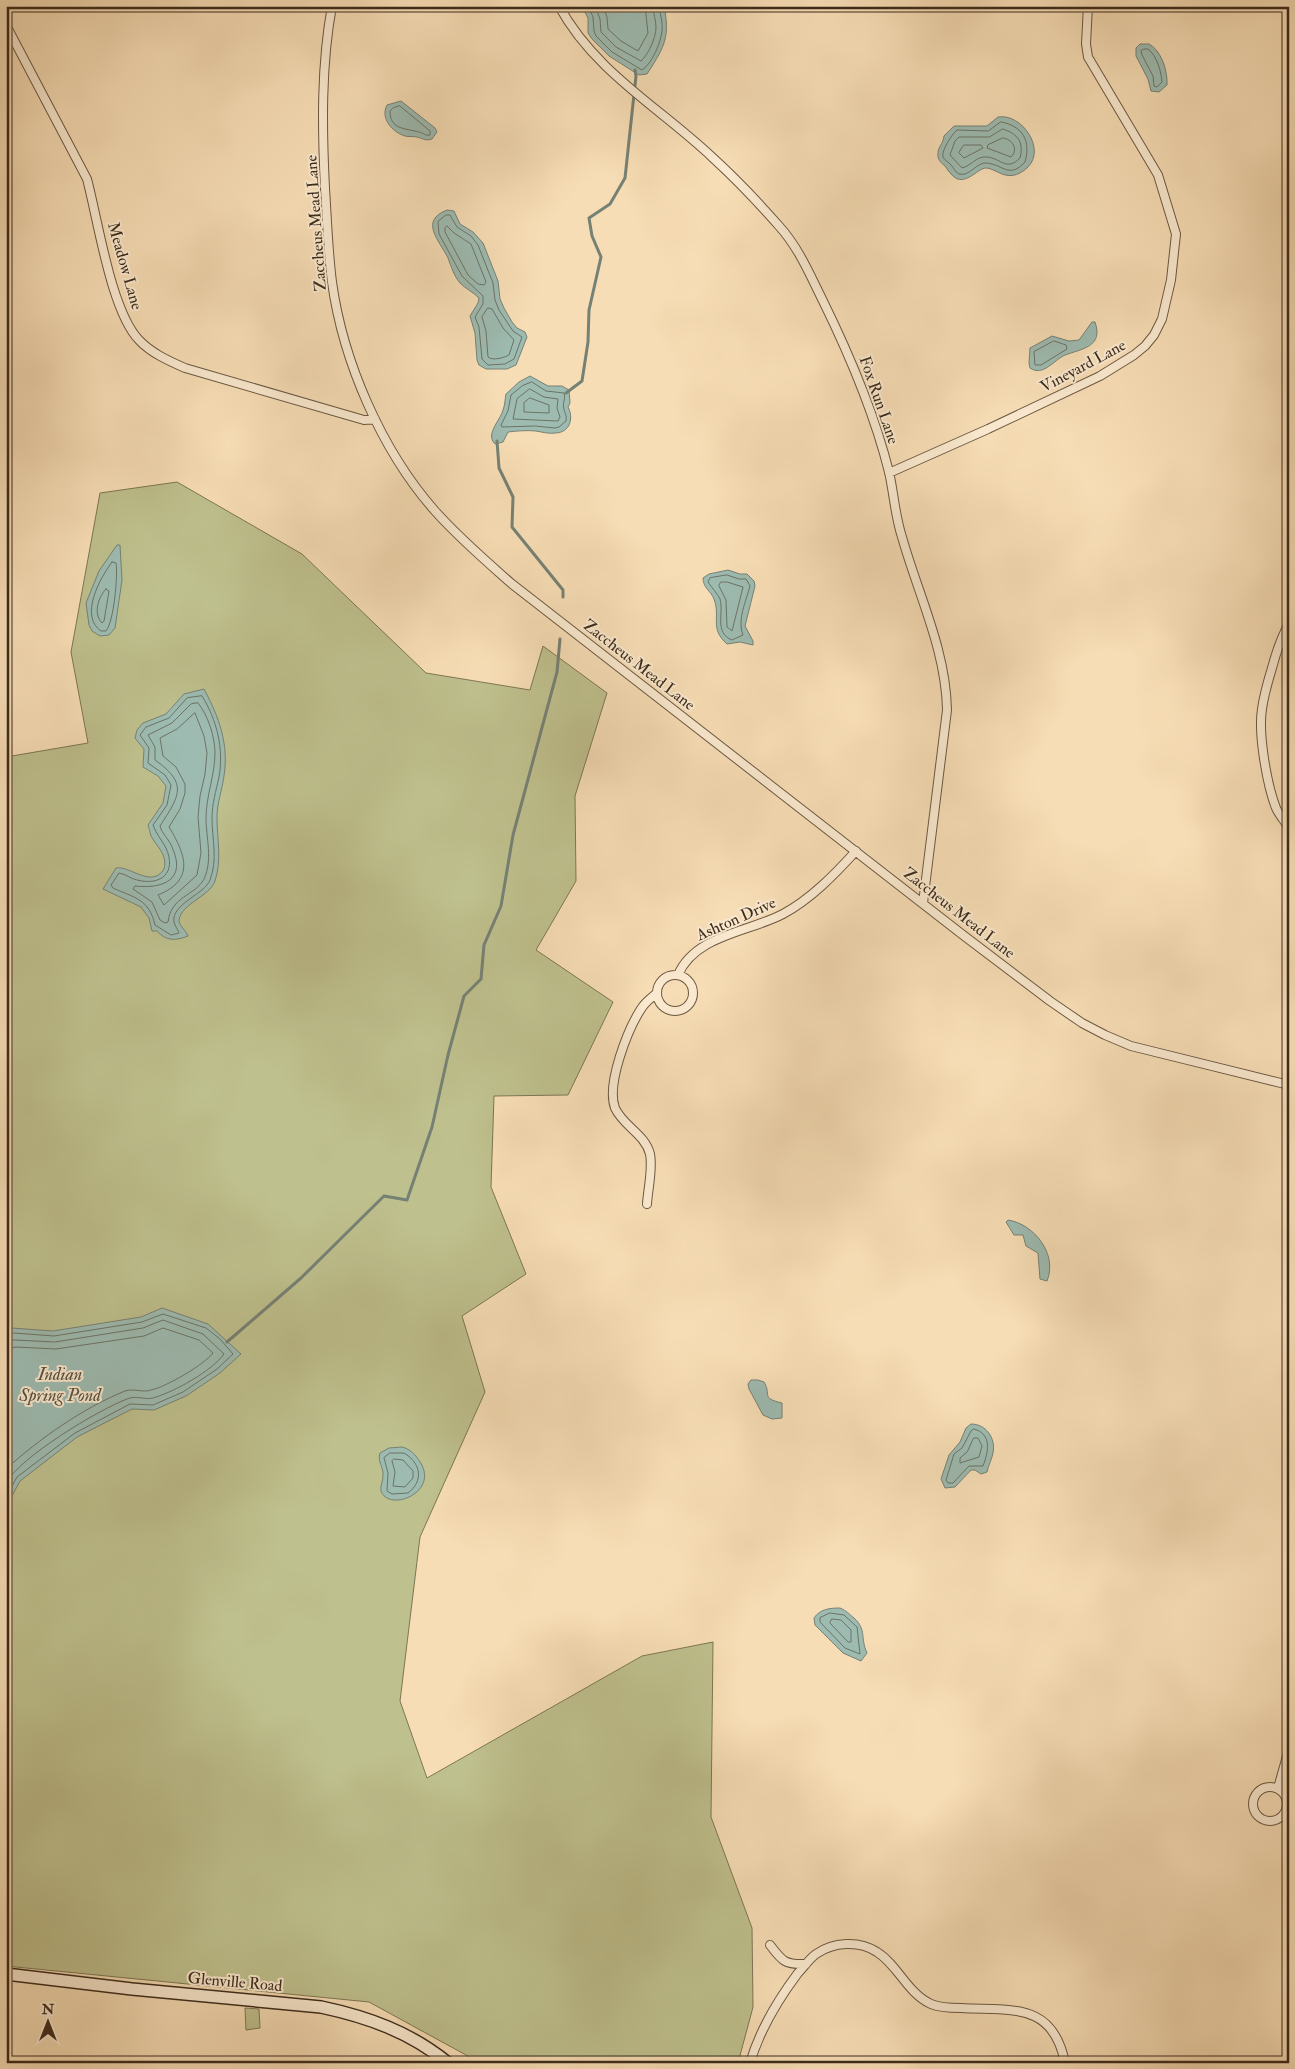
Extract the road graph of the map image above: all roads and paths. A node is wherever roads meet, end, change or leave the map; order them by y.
1 (332, 6) edge
2 (559, 6) edge
3 (1088, 6) edge
4 (6, 25) edge
5 (375, 419) junction
6 (889, 473) junction
7 (1289, 624) edge
8 (1289, 828) edge
9 (856, 851) junction
10 (923, 903) junction
11 (678, 975) junction
12 (658, 993) junction
13 (1289, 1085) edge
14 (647, 1204) dead end
15 (1289, 1748) edge
16 (1278, 1788) junction
17 (770, 1945) dead end
18 (806, 1964) junction
19 (6, 1974) edge
20 (448, 2063) edge
21 (750, 2063) edge
22 (1065, 2063) edge

1 - 5 street, Zaccheus Mead Lane
2 - 6 street, Fox Run Lane
3 - 6 street, Vineyard Lane
4 - 5 street, Meadow Lane
5 - 9 street, Zaccheus Mead Lane
6 - 10 street, Fox Run Lane
7 - 8 street
9 - 10 street, Zaccheus Mead Lane
9 - 11 street, Ashton Drive
10 - 13 street, Zaccheus Mead Lane
11 - 12 street, Ashton Drive
11 - 12 street
12 - 14 street, Ashton Drive
15 - 16 street
16 - 16 street
17 - 18 street
18 - 21 street
18 - 22 street
19 - 20 main road, Glenville Road

